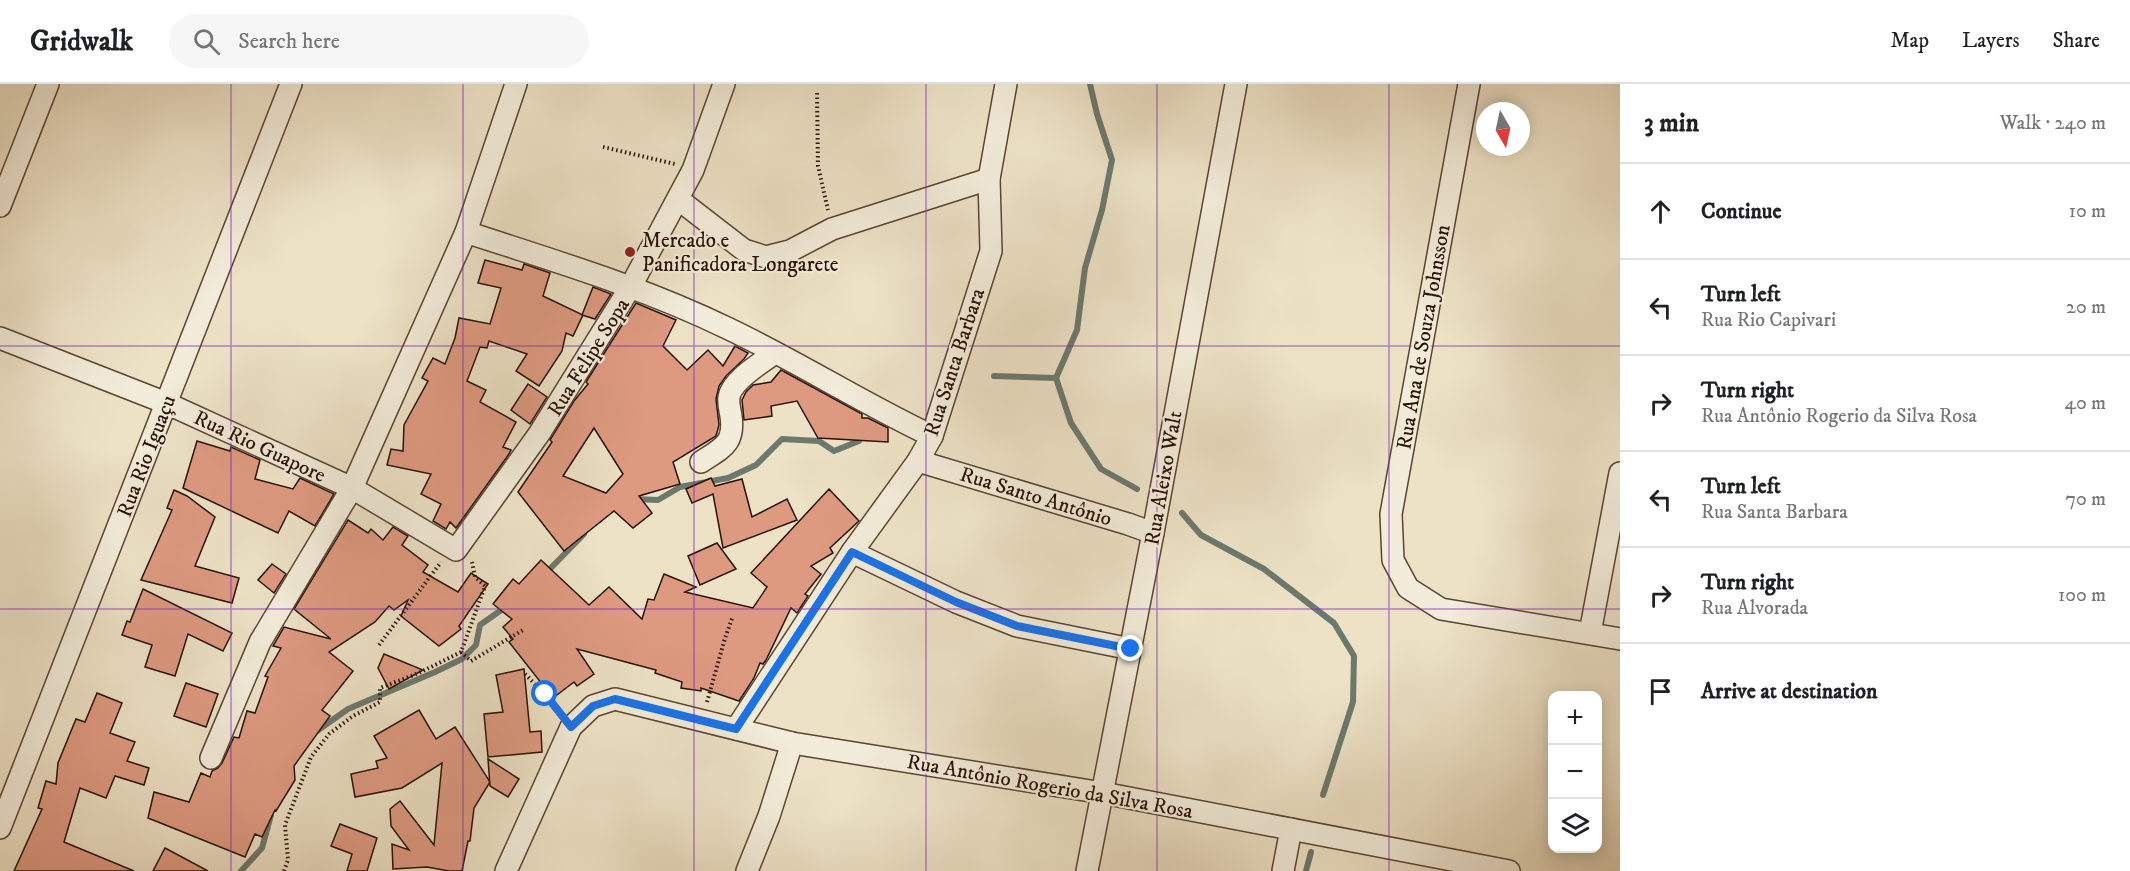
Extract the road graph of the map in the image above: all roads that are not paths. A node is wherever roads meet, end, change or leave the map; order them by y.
1 (48, 84) edge
2 (291, 84) edge
3 (516, 84) edge
4 (724, 84) edge
5 (1006, 84) edge
6 (1236, 84) edge
7 (1469, 84) edge
8 (989, 179) junction
9 (678, 199) junction
10 (0, 206) edge
11 (466, 232) junction
12 (631, 286) junction
13 (0, 338) edge
14 (775, 353) junction
15 (166, 403) junction
16 (932, 436) junction
17 (918, 460) junction
18 (701, 462) dead end
19 (1620, 473) edge
20 (352, 488) junction
21 (1153, 533) junction
22 (852, 552) junction
23 (460, 553) joint
24 (1590, 633) junction
25 (1620, 639) edge
26 (1131, 649) junction
27 (736, 729) junction
28 (792, 742) junction
29 (212, 758) dead end
30 (1102, 793) junction
31 (0, 828) edge
32 (1291, 829) junction
33 (506, 871) edge
34 (747, 871) edge
35 (1087, 871) edge
36 (1284, 871) edge
37 (1509, 871) edge

1 - 10 street
2 - 15 street, Rua Rio Iguaçu
3 - 11 street
4 - 9 street, Rua Felipe Sopa
5 - 8 street, Rua Santa Barbara
6 - 21 street, Rua Aleixo Walt
7 - 24 street, Rua Ana de Souza Johnsson
8 - 9 street
8 - 16 street, Rua Santa Barbara
9 - 12 street, Rua Felipe Sopa
11 - 12 street
11 - 20 street
12 - 14 street
12 - 23 street, Rua Felipe Sopa
13 - 15 street, Rua Rio Guapore
14 - 16 street
14 - 18 street
15 - 20 street, Rua Rio Guapore
15 - 31 street, Rua Rio Iguaçu
16 - 17 street, Rua Santa Barbara
17 - 21 street, Rua Santo Antônio
17 - 22 street, Rua Santa Barbara
19 - 24 street
20 - 23 street, Rua Rio Guapore
20 - 29 street
21 - 26 street, Rua Aleixo Walt
22 - 26 street
22 - 27 street, Rua Santa Barbara
24 - 25 street
26 - 30 street, Rua Aleixo Walt
27 - 28 street, Rua Antônio Rogerio da Silva Rosa
27 - 33 street, Rua Antônio Rogerio da Silva Rosa
28 - 30 street, Rua Antônio Rogerio da Silva Rosa
28 - 34 street
30 - 32 street, Rua Antônio Rogerio da Silva Rosa
30 - 35 street, Rua Aleixo Walt
32 - 36 street
32 - 37 street, Rua Antônio Rogerio da Silva Rosa

